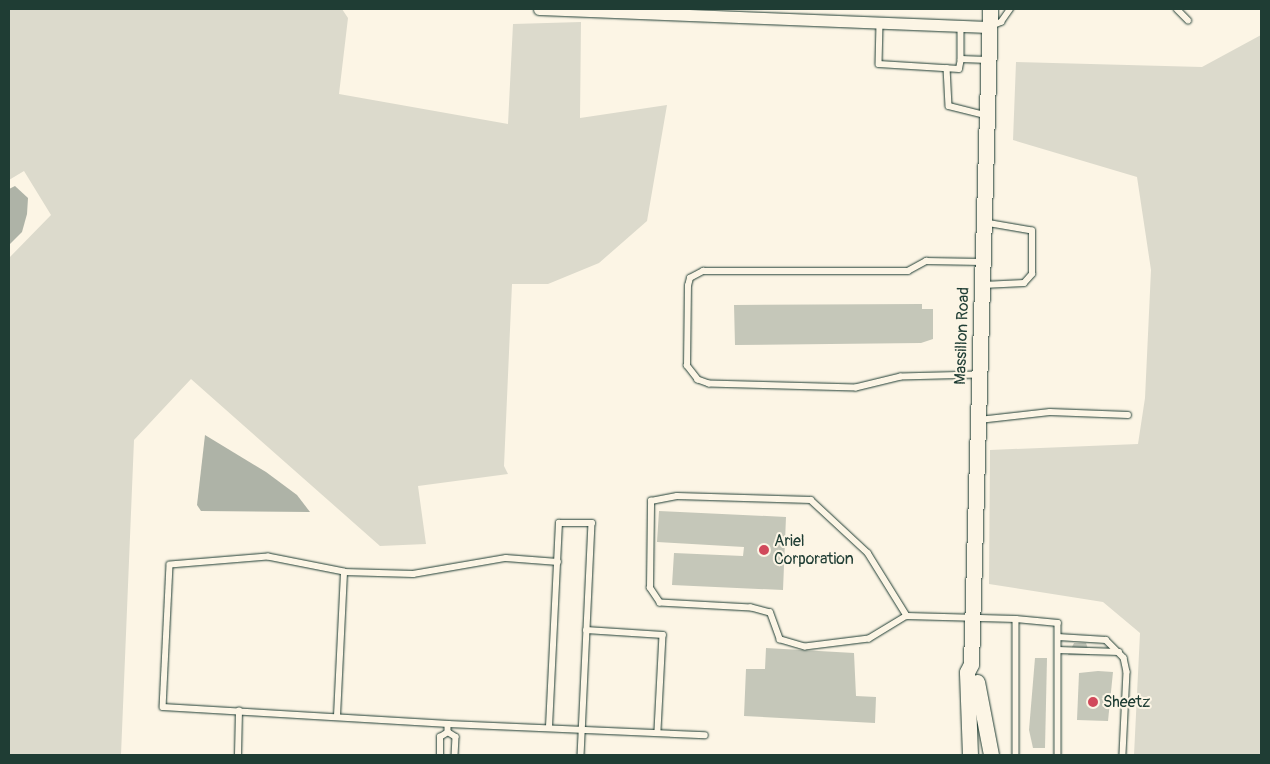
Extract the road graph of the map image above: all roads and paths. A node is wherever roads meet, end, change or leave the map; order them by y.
1 (539, 9) edge
2 (990, 9) edge
3 (1010, 9) edge
4 (1177, 9) edge
5 (1188, 20) dead end
6 (880, 24) junction
7 (961, 26) junction
8 (989, 27) junction
9 (961, 59) junction
10 (988, 60) junction
11 (947, 68) junction
12 (987, 115) junction
13 (983, 223) junction
14 (982, 262) junction
15 (981, 285) junction
16 (978, 375) junction
17 (1128, 415) dead end
18 (977, 420) junction
19 (558, 562) junction
20 (344, 572) junction
21 (907, 616) junction
22 (970, 616) junction
23 (1016, 620) junction
24 (586, 630) junction
25 (1058, 638) junction
26 (1058, 650) junction
27 (1119, 652) junction
28 (971, 664) junction
29 (239, 710) junction
30 (337, 716) junction
31 (448, 724) junction
32 (549, 727) junction
33 (582, 729) junction
34 (658, 731) junction
35 (448, 732) junction
36 (705, 735) dead end
37 (238, 755) edge
38 (440, 755) edge
39 (455, 755) edge
40 (580, 755) edge
41 (970, 755) edge
42 (991, 755) edge
43 (1016, 755) edge
44 (1058, 755) edge
45 (1123, 755) edge

1 - 6 street
2 - 8 main road, Massillon Road
3 - 8 lane
4 - 5 lane
6 - 7 street
6 - 11 lane
7 - 8 street
7 - 9 lane
8 - 10 main road, Massillon Road
9 - 10 lane
9 - 11 lane
10 - 12 main road, Massillon Road
11 - 12 lane
12 - 13 main road, Massillon Road
13 - 14 main road, Massillon Road
13 - 15 lane
14 - 15 main road, Massillon Road
14 - 16 lane
15 - 16 main road, Massillon Road
16 - 18 main road, Massillon Road
17 - 18 lane
18 - 22 main road, Massillon Road
19 - 20 lane
19 - 24 lane
19 - 32 lane
20 - 29 lane
20 - 30 lane
21 - 21 lane
21 - 22 lane
22 - 23 lane
22 - 28 main road, Massillon Road
23 - 25 lane
23 - 43 lane
24 - 33 lane
24 - 34 lane
25 - 26 lane
25 - 27 lane
26 - 27 lane
26 - 44 lane
27 - 45 lane
28 - 41 main road, Massillon Road
28 - 42 main road, Massillon Road
29 - 30 lane
29 - 37 lane
30 - 31 lane
31 - 32 lane
31 - 35 lane
32 - 33 lane
33 - 34 lane
33 - 40 lane
34 - 36 lane
35 - 38 lane
35 - 39 lane

